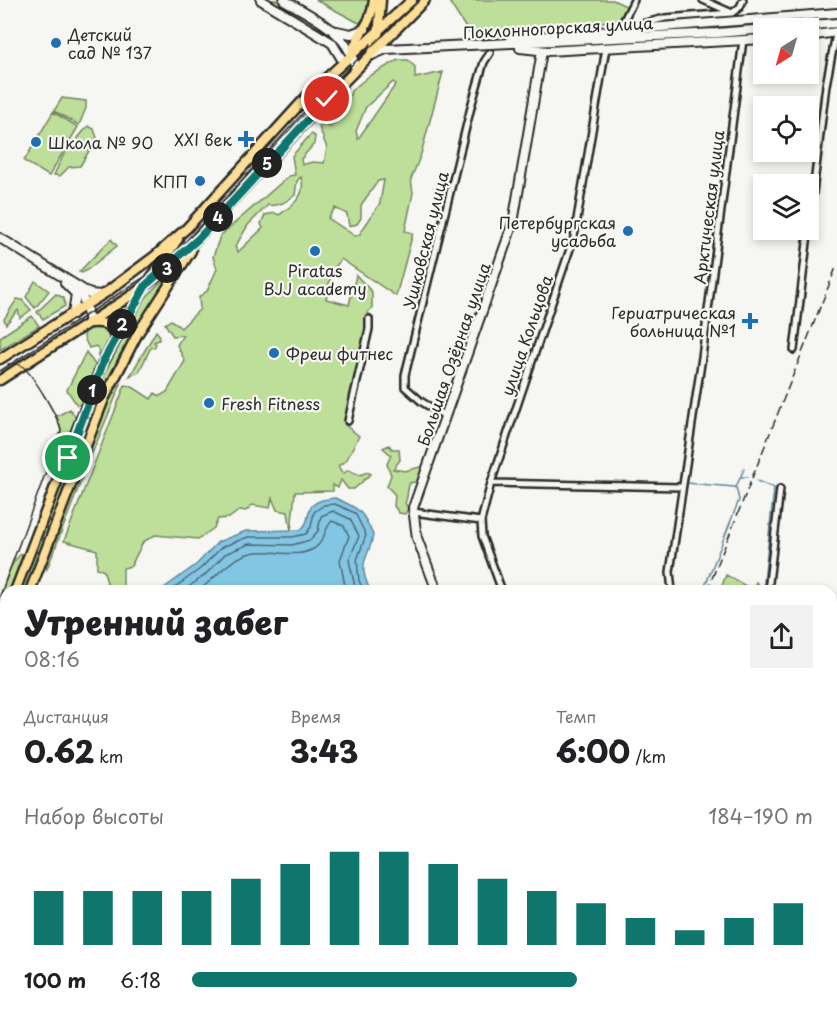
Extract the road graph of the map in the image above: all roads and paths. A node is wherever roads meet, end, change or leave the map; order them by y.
1 (261, 0) edge
2 (284, 0) edge
3 (412, 0) edge
4 (425, 0) edge
5 (634, 0) edge
6 (703, 0) edge
7 (743, 0) edge
8 (379, 2) edge
9 (402, 10) junction
10 (732, 13) junction
11 (837, 13) edge
12 (837, 22) edge
13 (367, 27) junction
14 (621, 27) junction
15 (333, 29) junction
16 (378, 31) junction
17 (394, 31) junction
18 (837, 33) edge
19 (819, 35) edge
20 (743, 40) junction
21 (753, 40) edge
22 (492, 44) junction
23 (606, 48) junction
24 (543, 51) junction
25 (352, 53) junction
26 (490, 53) dead end
27 (370, 56) junction
28 (344, 61) junction
29 (356, 70) junction
30 (187, 228) junction
31 (0, 238) edge
32 (199, 238) junction
33 (0, 244) edge
34 (76, 285) junction
35 (146, 285) junction
36 (101, 295) junction
37 (86, 305) junction
38 (73, 314) junction
39 (369, 319) dead end
40 (88, 323) junction
41 (115, 338) junction
42 (794, 350) dead end
43 (0, 359) edge
44 (0, 380) edge
45 (445, 416) junction
46 (348, 421) dead end
47 (67, 455) junction
48 (80, 460) junction
49 (491, 483) junction
50 (682, 487) junction
51 (780, 489) dead end
52 (413, 512) junction
53 (481, 521) junction
54 (17, 585) edge
55 (32, 585) edge
56 (435, 585) edge
57 (500, 585) edge
58 (671, 585) edge
59 (769, 585) edge

1 - 28 main road
2 - 15 main road
3 - 9 main road
4 - 17 main road
5 - 14 street
6 - 10 street
7 - 10 street
8 - 9 main road
8 - 13 main road
8 - 16 main road
9 - 16 main road
10 - 14 street
11 - 14 main road, Поклонногорская улица
12 - 22 main road, Поклонногорская улица
13 - 15 main road
13 - 25 main road
14 - 17 main road, Поклонногорская улица
15 - 25 main road
16 - 25 main road
16 - 27 main road
17 - 27 main road
18 - 19 main road
18 - 42 street
20 - 21 main road, Поклонногорская улица
20 - 23 main road, Поклонногорская улица
20 - 50 street, Арктическая улица
22 - 24 main road, Поклонногорская улица
22 - 27 main road, Поклонногорская улица
23 - 24 main road, Поклонногорская улица
23 - 49 street, улица Кольцова
24 - 45 main road, Большая Озёрная улица
25 - 28 main road
25 - 29 main road
26 - 45 street, Ушковская улица
27 - 29 main road
28 - 30 main road
29 - 32 main road
30 - 35 main road
30 - 36 main road
31 - 34 main road
32 - 35 main road
32 - 48 main road
33 - 38 main road
34 - 36 main road
34 - 37 main road
35 - 40 main road
35 - 41 main road
36 - 37 main road
37 - 38 main road
37 - 40 main road
38 - 43 main road
39 - 46 street
40 - 41 main road
40 - 44 main road
41 - 47 main road
45 - 52 main road, Большая Озёрная улица
47 - 48 main road
47 - 54 main road
48 - 55 main road
49 - 50 street
49 - 53 street, улица Кольцова
50 - 58 street, Арктическая улица
51 - 59 street
52 - 53 street
52 - 56 main road, Большая Озёрная улица
53 - 57 street, улица Кольцова

